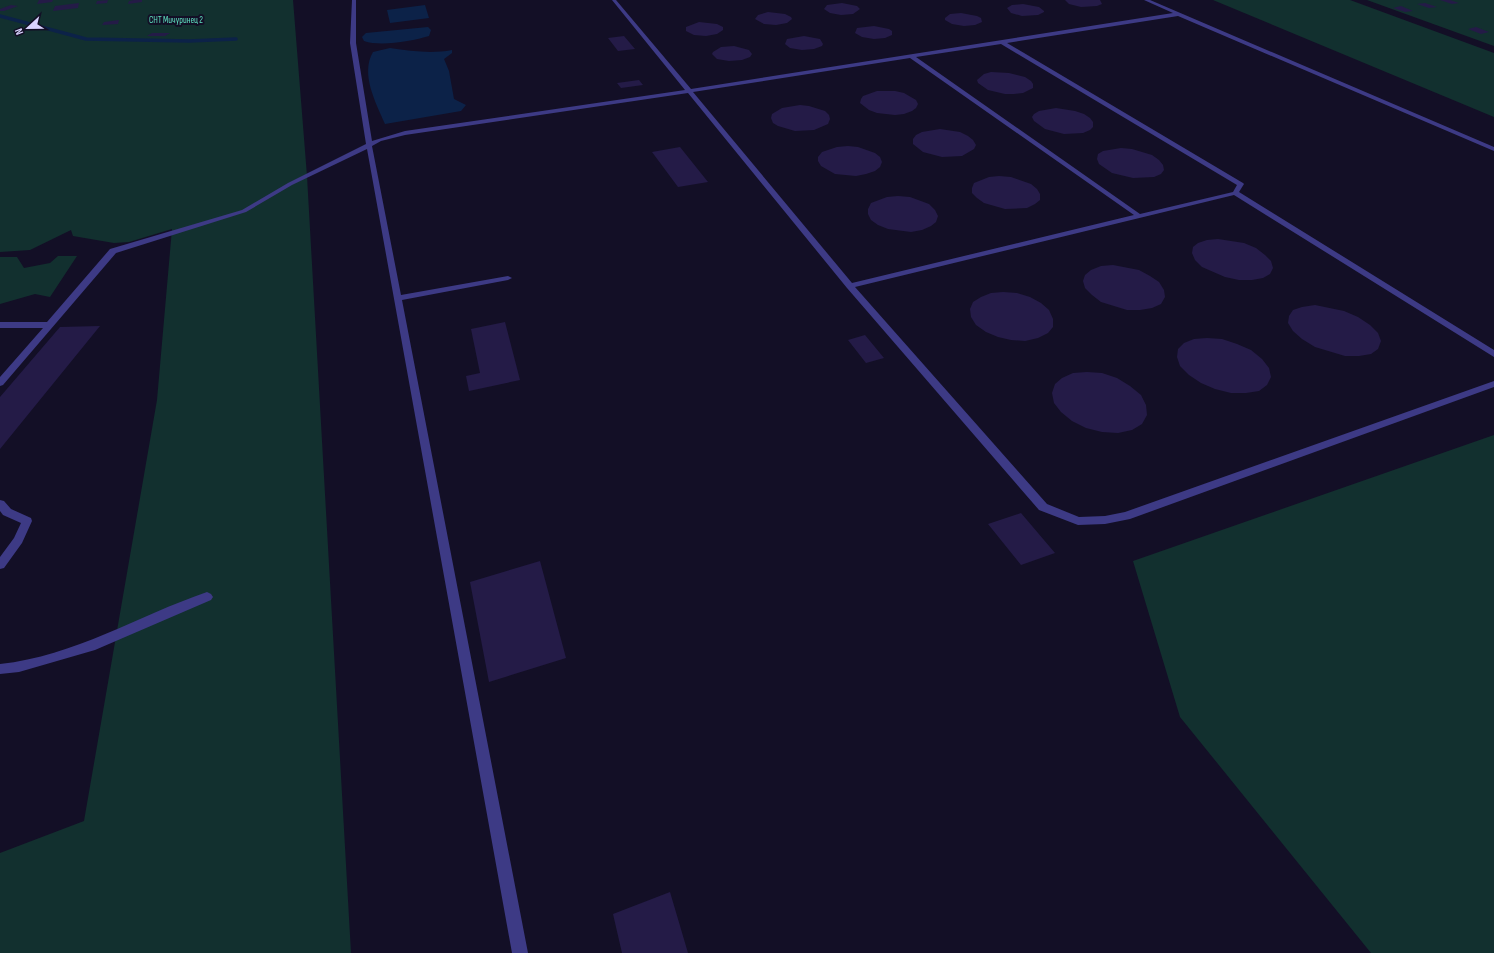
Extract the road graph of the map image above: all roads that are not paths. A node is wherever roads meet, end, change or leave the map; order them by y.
1 (354, 0) edge
2 (614, 0) edge
3 (1146, 0) edge
4 (1179, 14) junction
5 (1002, 42) junction
6 (911, 56) junction
7 (690, 91) junction
8 (369, 145) junction
9 (1494, 149) edge
10 (1235, 193) junction
11 (1139, 216) junction
12 (508, 278) dead end
13 (850, 286) junction
14 (398, 298) junction
15 (0, 325) edge
16 (51, 325) junction
17 (1494, 354) edge
18 (0, 383) edge
19 (1494, 384) edge
20 (0, 504) edge
21 (0, 565) edge
22 (207, 597) dead end
23 (0, 669) edge
24 (520, 953) edge

1 - 8 street
2 - 7 street
3 - 4 street
4 - 5 street
4 - 9 street
5 - 6 street
5 - 10 street
6 - 7 street
6 - 11 street
7 - 8 street
7 - 13 street
8 - 14 street
8 - 16 street
10 - 11 street
10 - 17 street
11 - 13 street
12 - 14 street
13 - 19 street
14 - 24 street
15 - 16 street
16 - 18 street
20 - 21 street
22 - 23 street

